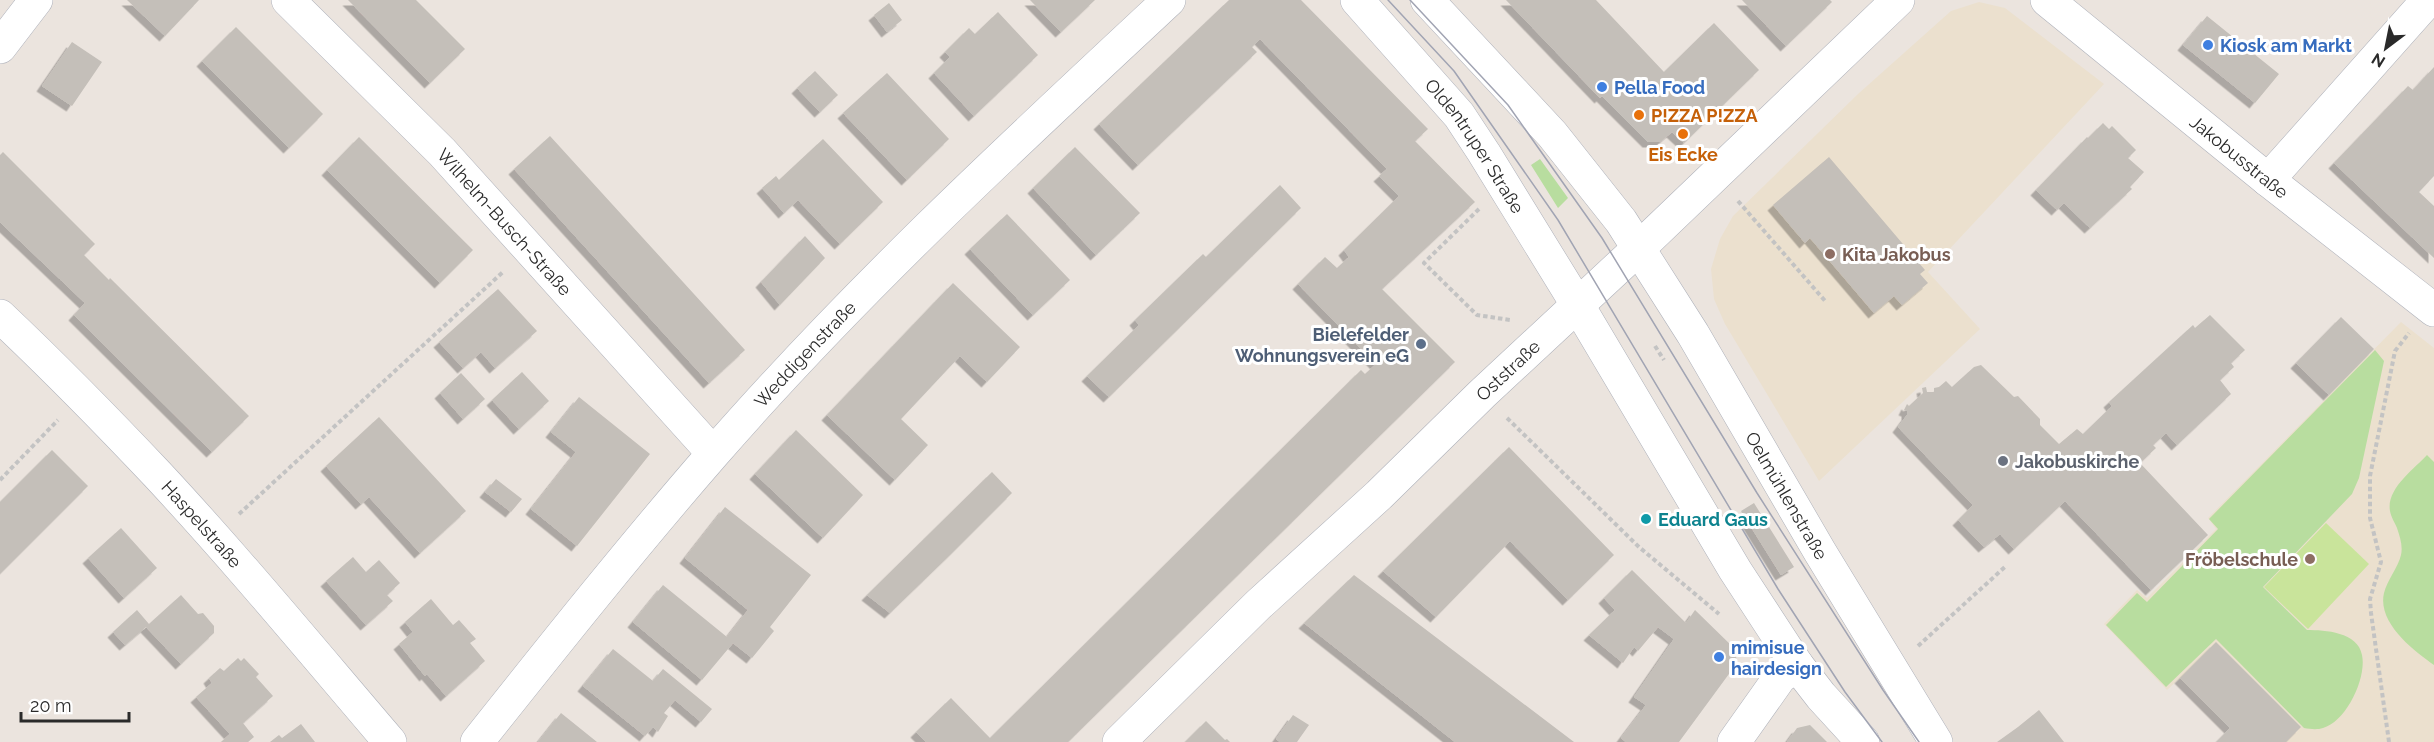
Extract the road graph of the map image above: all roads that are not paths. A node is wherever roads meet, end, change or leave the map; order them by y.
1 (36, 0) edge
2 (288, 0) edge
3 (1169, 0) edge
4 (1357, 0) edge
5 (1427, 0) edge
6 (1898, 0) edge
7 (2047, 0) edge
8 (2428, 0) edge
9 (0, 47) edge
10 (2268, 180) junction
11 (1639, 248) junction
12 (1577, 304) junction
13 (0, 316) edge
14 (2422, 320) edge
15 (713, 453) junction
16 (1797, 665) junction
17 (390, 742) edge
18 (477, 742) edge
19 (1119, 742) edge
20 (1734, 742) edge
21 (1863, 742) edge
22 (1936, 742) edge

1 - 9 street
2 - 15 street, Wilhelm-Busch-Straße
3 - 15 street, Weddigenstraße
4 - 12 street, Oldentruper Straße
5 - 11 street
6 - 11 street, Oststraße
7 - 10 street, Jakobusstraße
8 - 10 street
10 - 14 street, Jakobusstraße
11 - 12 street, Oststraße
11 - 22 street, Oelmühlenstraße
12 - 16 street
12 - 19 street, Oststraße
13 - 17 street, Haspelstraße
15 - 18 street, Weddigenstraße
16 - 20 street
16 - 21 street

